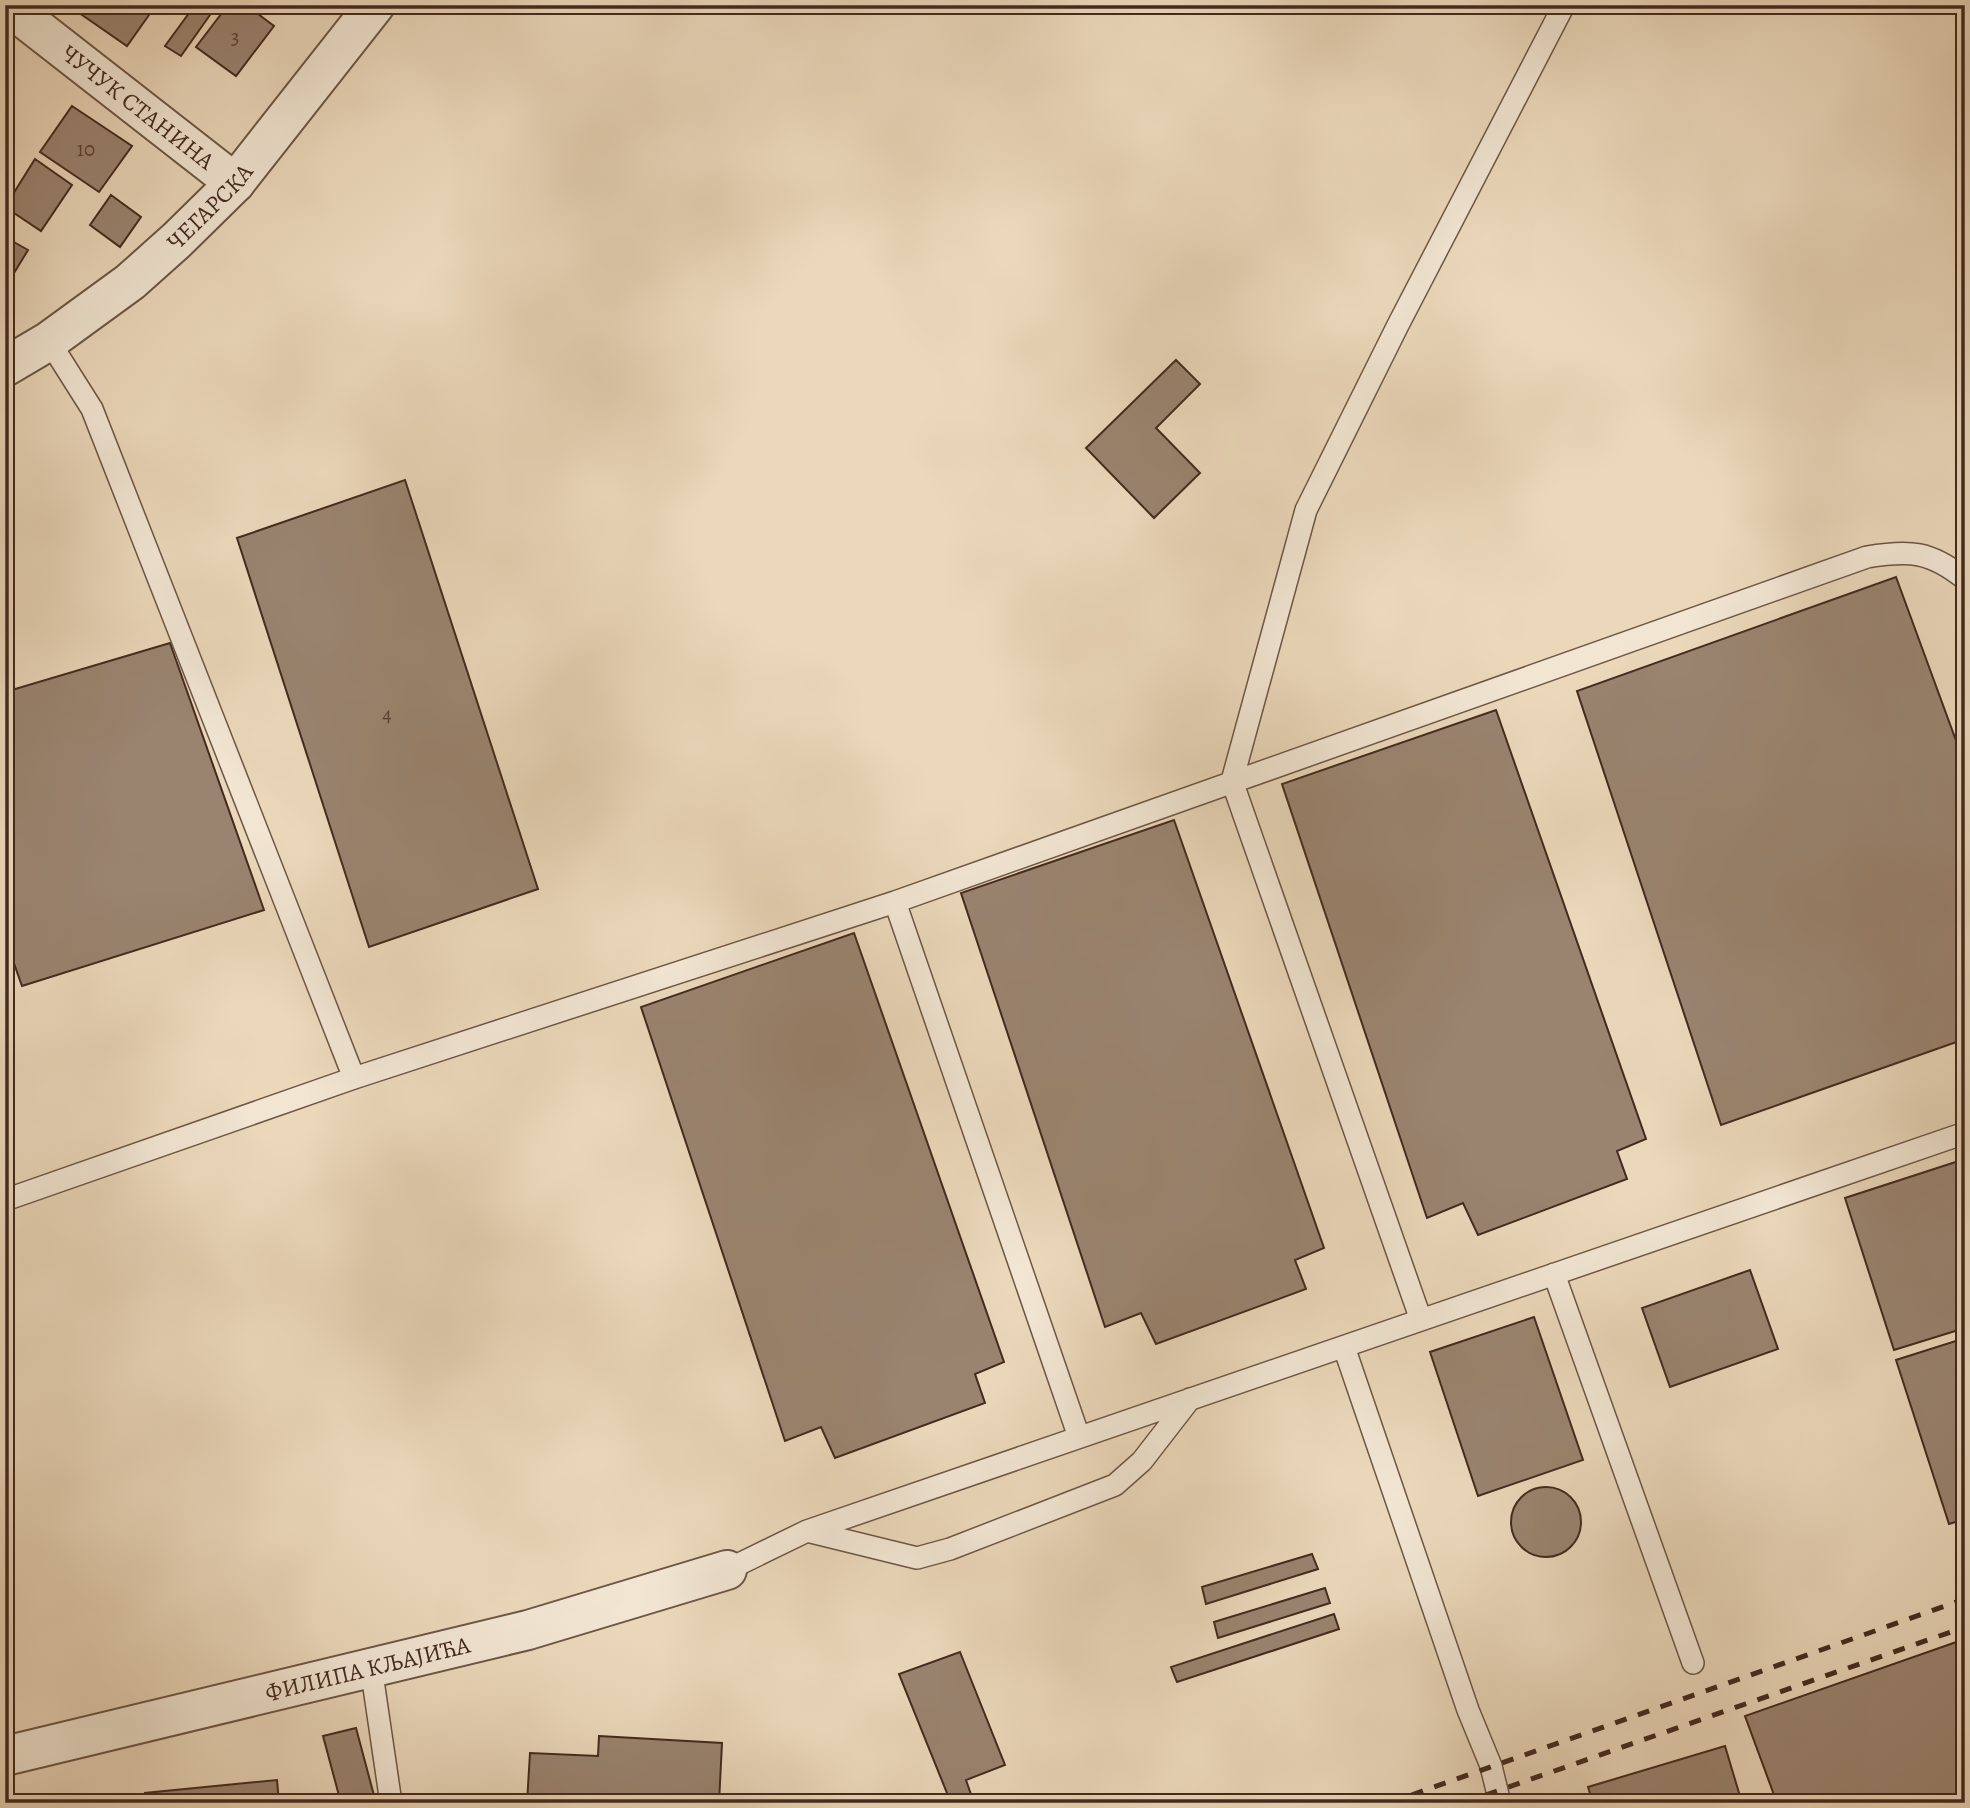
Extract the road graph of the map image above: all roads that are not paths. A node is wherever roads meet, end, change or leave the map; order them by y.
1 (7, 5) edge
2 (375, 5) edge
3 (1564, 5) edge
4 (234, 183) junction
5 (48, 341) junction
6 (5, 367) edge
7 (1965, 579) edge
8 (1232, 781) junction
9 (895, 902) junction
10 (354, 1079) junction
11 (1965, 1133) edge
12 (5, 1200) edge
13 (1554, 1274) junction
14 (1421, 1320) junction
15 (1344, 1346) junction
16 (1190, 1399) junction
17 (1079, 1437) junction
18 (807, 1531) junction
19 (727, 1570) joint
20 (1693, 1663) dead end
21 (371, 1667) junction
22 (5, 1756) edge
23 (391, 1803) edge
24 (1500, 1803) edge

1 - 4 street, ЧУЧУК СТАНИНА
2 - 4 street, ЧЕГАРСКА
3 - 8 lane
4 - 5 street, ЧЕГАРСКА
5 - 6 street, ЧЕГАРСКА
5 - 10 lane
7 - 8 lane
8 - 9 lane
8 - 14 lane
9 - 10 lane
9 - 17 lane
10 - 12 lane
11 - 13 lane
13 - 14 lane
13 - 20 lane
14 - 15 lane
15 - 16 lane
15 - 24 lane
16 - 17 lane
16 - 18 lane
17 - 18 lane
18 - 19 lane
19 - 21 street, ФИЛИПА КЉАЈИЋА
21 - 22 street, ФИЛИПА КЉАЈИЋА
21 - 23 lane

